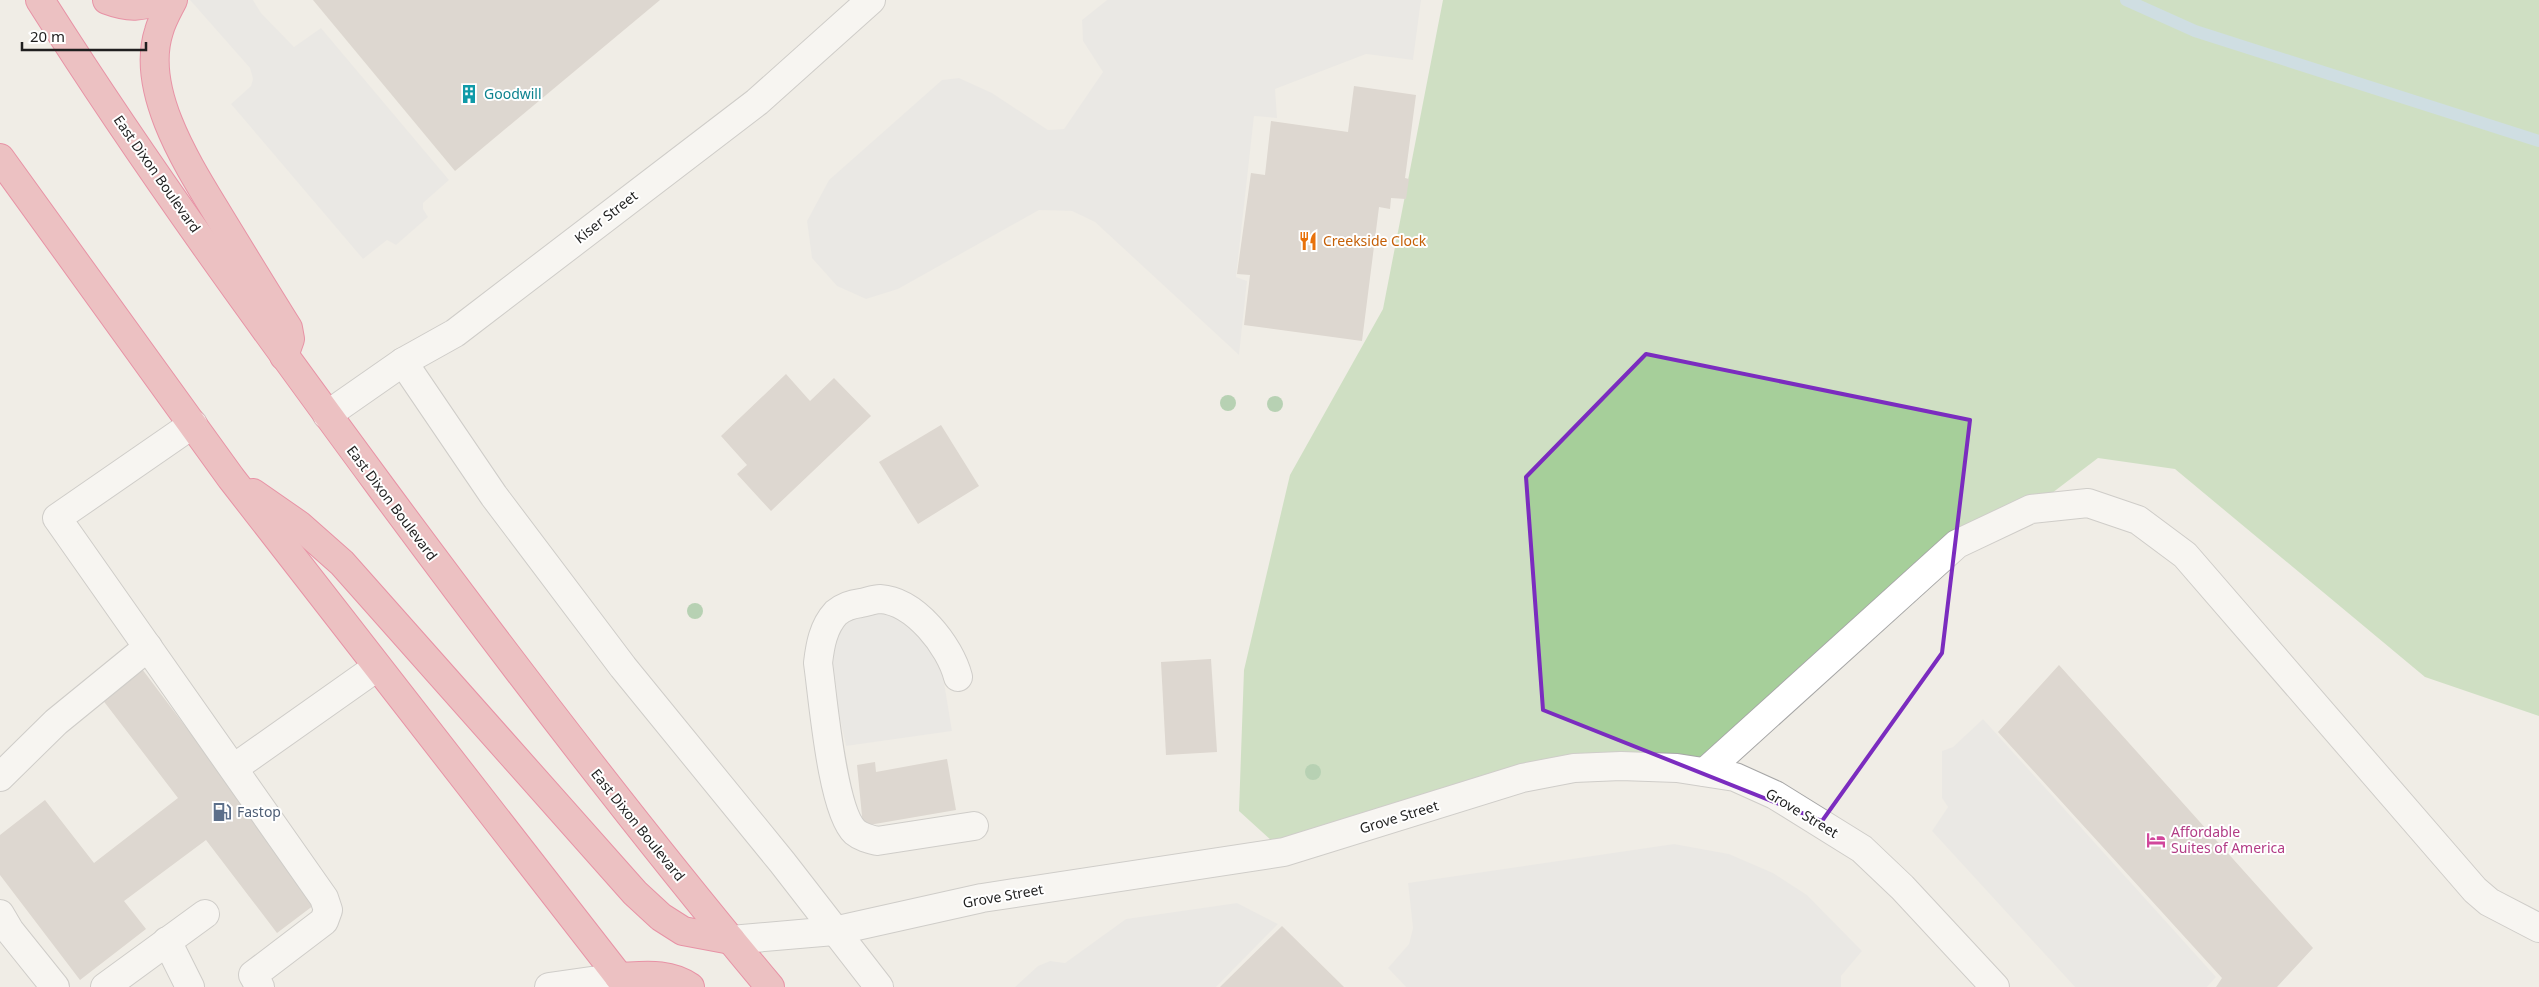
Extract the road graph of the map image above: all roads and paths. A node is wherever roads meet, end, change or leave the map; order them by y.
1 (40, 0) edge
2 (107, 0) edge
3 (165, 0) edge
4 (173, 0) edge
5 (871, 0) edge
6 (0, 158) edge
7 (284, 356) junction
8 (403, 362) junction
9 (327, 415) junction
10 (193, 424) junction
11 (231, 478) junction
12 (148, 647) junction
13 (377, 667) junction
14 (958, 677) dead end
15 (234, 768) junction
16 (1705, 772) junction
17 (0, 776) edge
18 (974, 826) dead end
19 (0, 914) edge
20 (205, 914) dead end
21 (2539, 915) edge
22 (2539, 924) edge
23 (2539, 928) edge
24 (834, 931) junction
25 (731, 940) junction
26 (167, 941) junction
27 (623, 982) edge
28 (55, 987) edge
29 (104, 987) edge
30 (190, 987) edge
31 (260, 987) edge
32 (549, 987) edge
33 (690, 987) edge
34 (770, 987) edge
35 (879, 987) edge
36 (1995, 987) edge

1 - 7 highway, East Dixon Boulevard
2 - 3 highway
4 - 7 highway
5 - 8 street, Kiser Street
6 - 10 highway
7 - 9 highway, East Dixon Boulevard
8 - 9 street, Kiser Street
8 - 24 street
9 - 25 highway, East Dixon Boulevard
10 - 11 highway
10 - 12 street
11 - 13 highway
11 - 25 highway
12 - 15 street
12 - 17 street
13 - 15 street
13 - 27 highway
14 - 18 street
15 - 31 street
16 - 23 street
16 - 24 street, Grove Street
16 - 36 street, Grove Street
19 - 28 street
20 - 26 street
21 - 22 street
24 - 25 street, Grove Street
24 - 35 street
25 - 34 highway, East Dixon Boulevard
26 - 29 street
26 - 30 street
27 - 32 street
27 - 33 highway

